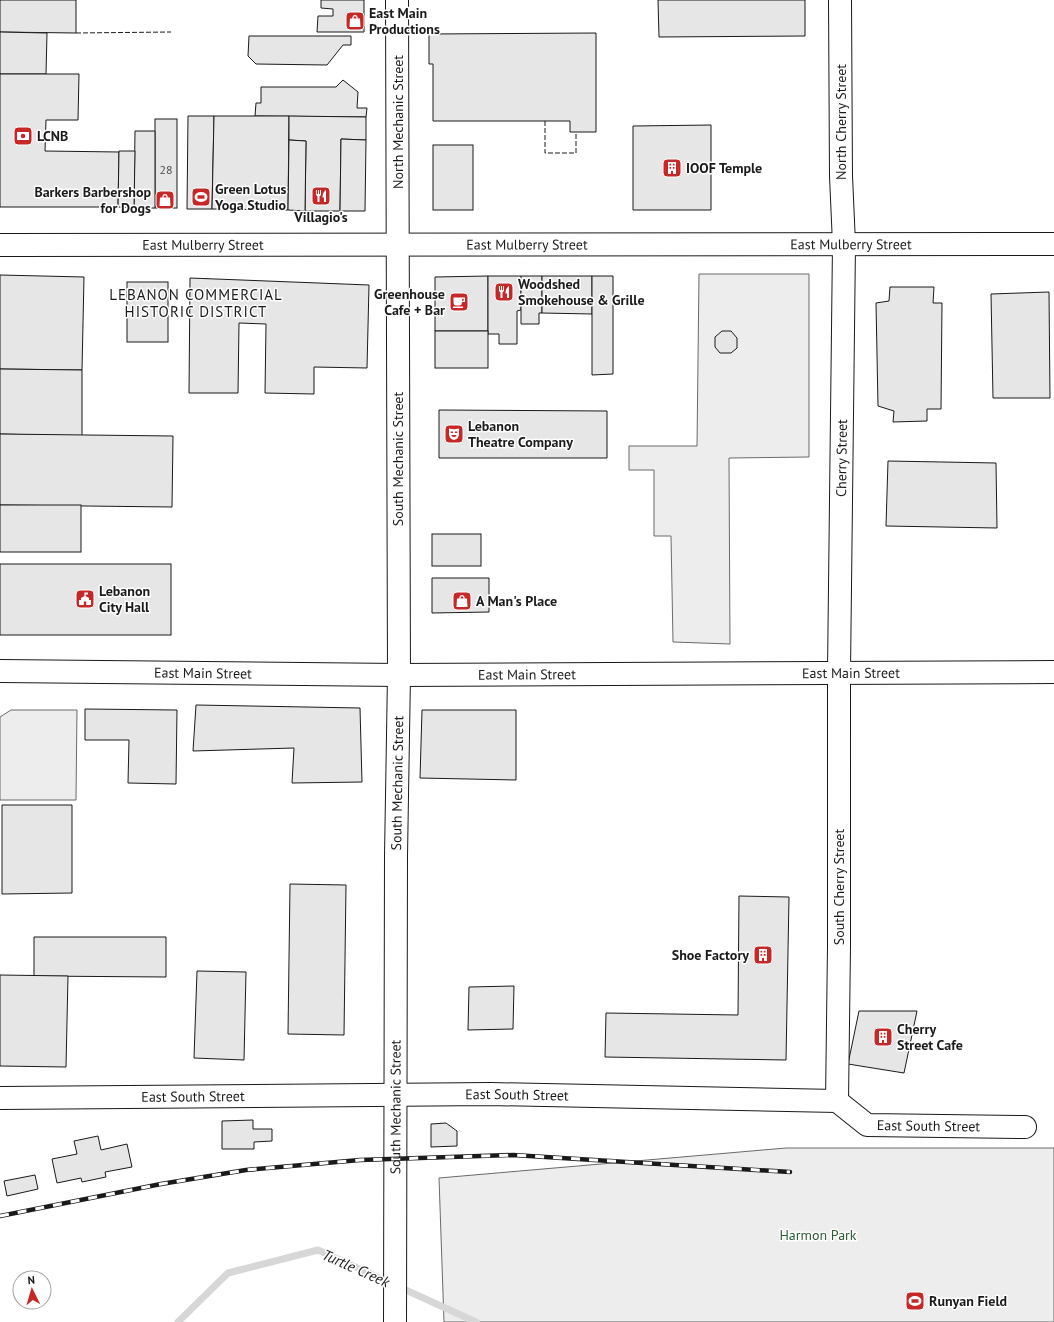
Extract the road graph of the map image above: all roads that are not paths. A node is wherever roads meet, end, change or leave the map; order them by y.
1 (397, 0) edge
2 (840, 0) edge
3 (398, 244) junction
4 (844, 244) junction
5 (1054, 244) edge
6 (0, 245) edge
7 (0, 671) edge
8 (839, 672) junction
9 (1054, 672) edge
10 (399, 675) junction
11 (397, 1095) junction
12 (0, 1098) edge
13 (837, 1101) junction
14 (1025, 1127) dead end
15 (395, 1322) edge

1 - 3 street, North Mechanic Street
2 - 4 street, North Cherry Street
3 - 4 street, East Mulberry Street
3 - 6 street, East Mulberry Street
3 - 10 street, South Mechanic Street
4 - 5 street, East Mulberry Street
4 - 8 street, Cherry Street
7 - 10 street, East Main Street
8 - 9 street, East Main Street
8 - 10 street, East Main Street
8 - 13 street, South Cherry Street
10 - 11 street, South Mechanic Street
11 - 12 street, East South Street
11 - 13 street, East South Street
11 - 15 street, South Mechanic Street
13 - 14 street, East South Street

